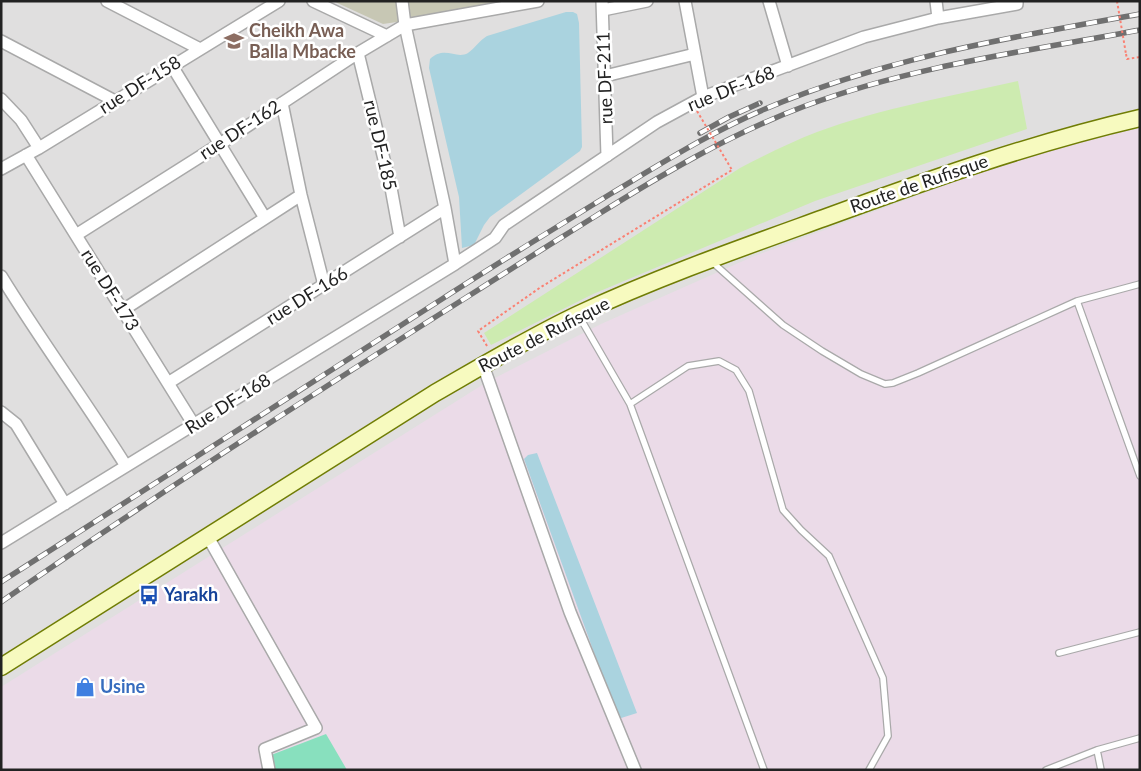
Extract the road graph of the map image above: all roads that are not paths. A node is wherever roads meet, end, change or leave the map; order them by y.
1 (108, 1) edge
2 (279, 1) edge
3 (313, 1) edge
4 (402, 1) edge
5 (538, 1) edge
6 (647, 1) edge
7 (685, 1) edge
8 (769, 1) edge
9 (936, 1) edge
10 (1017, 3) edge
11 (602, 6) edge
12 (938, 18) junction
13 (405, 25) junction
14 (387, 36) junction
15 (1, 41) edge
16 (200, 49) junction
17 (358, 53) junction
18 (695, 54) junction
19 (172, 66) junction
20 (788, 66) junction
21 (604, 76) junction
22 (703, 96) junction
23 (1, 99) edge
24 (115, 101) junction
25 (282, 103) junction
26 (1140, 118) edge
27 (220, 144) junction
28 (39, 148) junction
29 (26, 155) junction
30 (607, 156) junction
31 (1, 169) edge
32 (301, 195) junction
33 (445, 208) junction
34 (265, 218) junction
35 (76, 235) junction
36 (400, 236) junction
37 (709, 260) junction
38 (455, 264) junction
39 (4, 280) edge
40 (1140, 284) edge
41 (324, 285) junction
42 (1, 296) edge
43 (1077, 301) junction
44 (122, 310) junction
45 (578, 314) junction
46 (488, 362) junction
47 (168, 383) junction
48 (630, 404) junction
49 (1, 412) edge
50 (194, 425) junction
51 (126, 466) junction
52 (1140, 476) edge
53 (64, 504) junction
54 (208, 537) junction
55 (2, 540) edge
56 (1140, 632) edge
57 (1059, 653) dead end
58 (1, 667) edge
59 (1140, 738) edge
60 (1097, 750) junction
61 (269, 770) edge
62 (635, 770) edge
63 (764, 770) edge
64 (869, 770) edge
65 (1046, 770) edge
66 (1101, 770) edge

1 - 16 street
2 - 16 street, rue DF-158
3 - 14 street
4 - 13 street
5 - 13 street
6 - 11 street
7 - 18 street
8 - 20 street
9 - 12 street
10 - 12 street, rue DF-168
11 - 21 street, rue DF-211
12 - 20 street, rue DF-168
13 - 14 street, rue DF-162
13 - 33 street
14 - 17 street, rue DF-162
15 - 24 street
16 - 19 street, rue DF-158
17 - 25 street, rue DF-162
17 - 36 street, rue DF-185
18 - 21 street
18 - 22 street
19 - 24 street, rue DF-158
19 - 27 street
20 - 22 street, rue DF-168
21 - 30 street, rue DF-211
22 - 30 street, rue DF-168
23 - 28 street
24 - 28 street, rue DF-158
25 - 27 street, rue DF-162
25 - 32 street
26 - 37 main road, Route de Rufisque
27 - 34 street
27 - 35 street, rue DF-162
28 - 29 street, rue DF-158
29 - 31 street, rue DF-158
29 - 35 street, rue DF-173
30 - 38 street, rue DF-168
32 - 34 street
32 - 41 street
33 - 36 street, rue DF-166
33 - 38 street
34 - 44 street
35 - 44 street, rue DF-173
36 - 41 street, rue DF-166
37 - 43 lane
37 - 45 main road, Route de Rufisque
38 - 50 street, Rue DF-168
39 - 42 street
39 - 51 street
40 - 43 lane
41 - 47 street, rue DF-166
43 - 52 lane
44 - 47 street, rue DF-173
45 - 46 main road, Route de Rufisque
45 - 48 lane
46 - 54 main road, Route de Rufisque
46 - 62 street
47 - 50 street, rue DF-173
48 - 63 lane
48 - 64 lane
49 - 53 street
50 - 51 street, Rue DF-168
51 - 53 street, Rue DF-168
53 - 55 street, Rue DF-168
54 - 58 main road, Route de Rufisque
54 - 61 street
56 - 57 lane
59 - 60 lane
60 - 65 lane
60 - 66 lane

